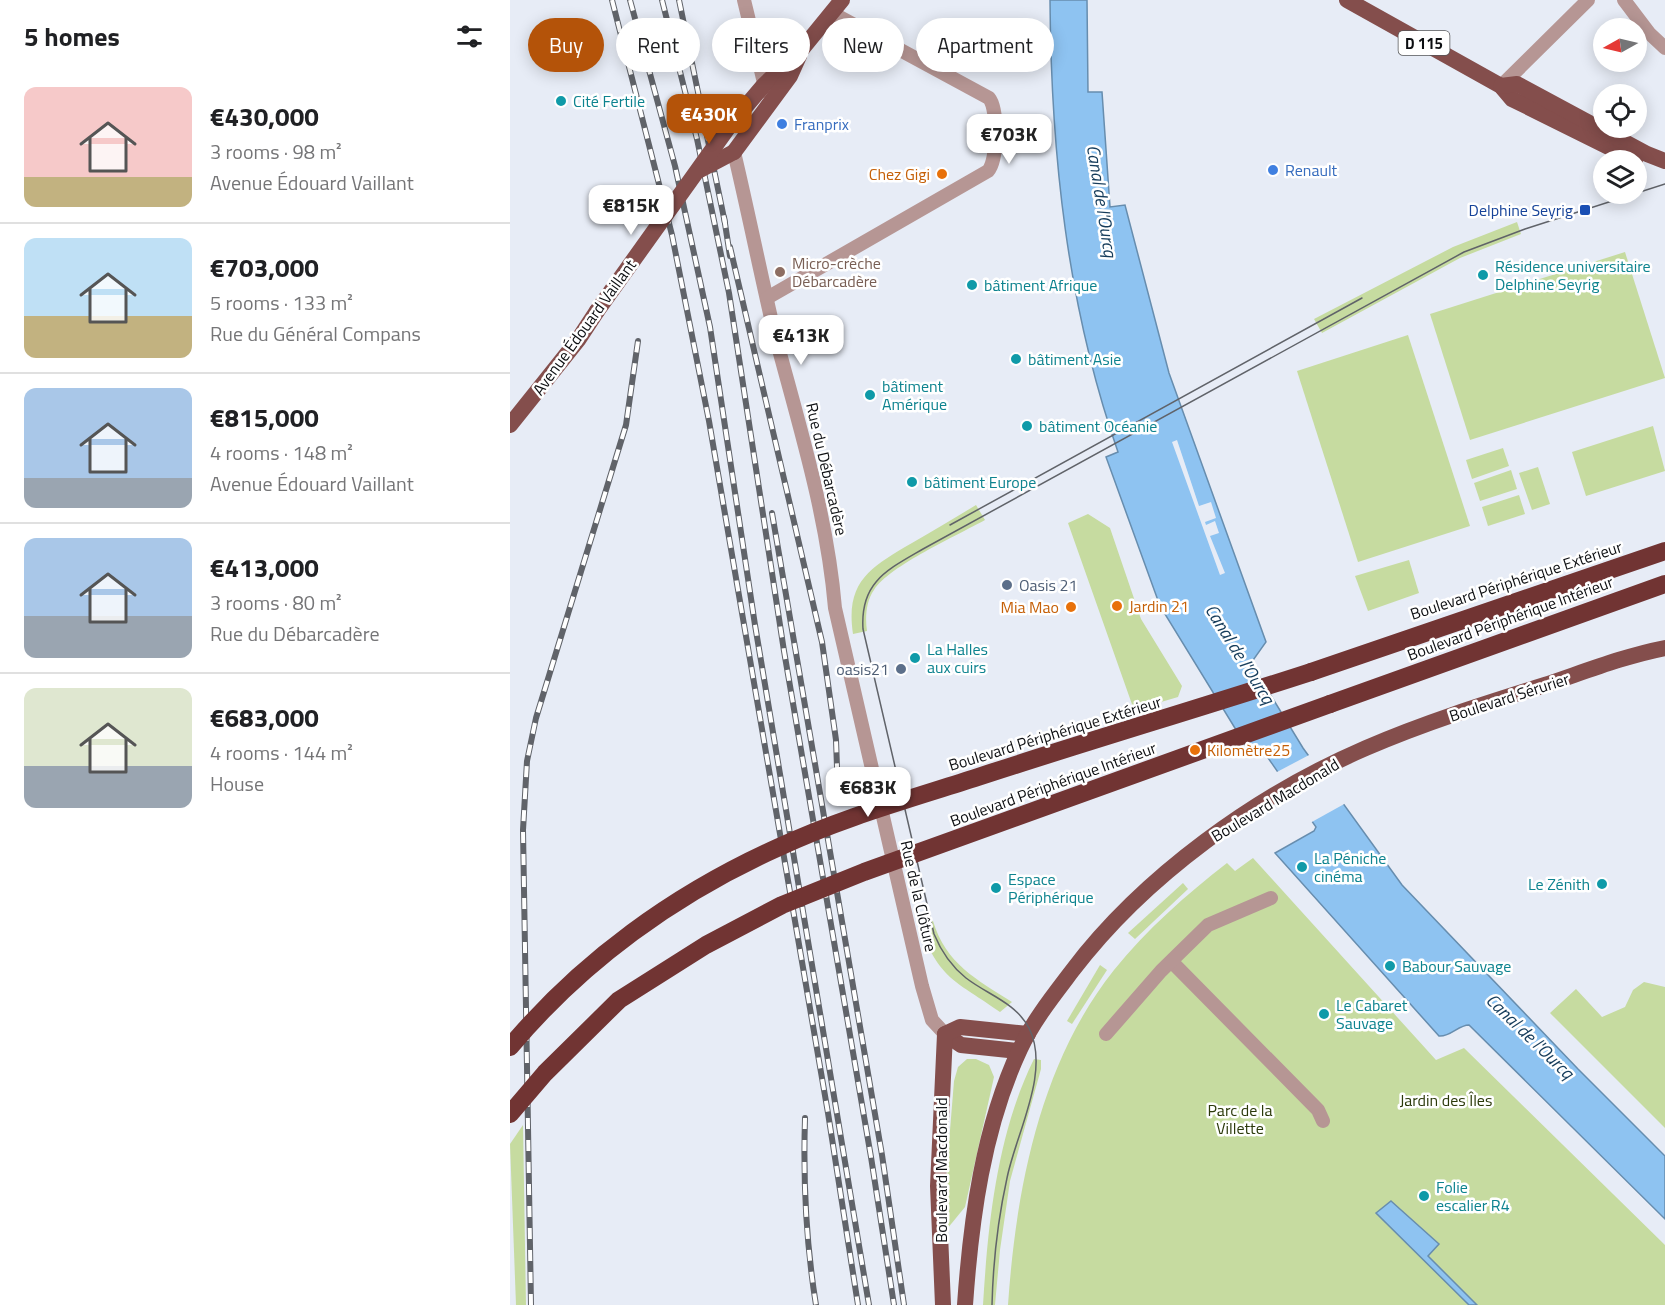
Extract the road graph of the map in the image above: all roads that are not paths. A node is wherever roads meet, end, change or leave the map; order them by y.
1 (744, 0) edge
2 (1347, 0) edge
3 (1588, 0) edge
4 (1624, 0) edge
5 (837, 6) edge
6 (810, 39) edge
7 (1665, 48) edge
8 (778, 72) edge
9 (792, 72) edge
10 (764, 85) junction
11 (1501, 86) junction
12 (769, 104) junction
13 (1614, 150) edge
14 (734, 152) junction
15 (1665, 161) edge
16 (1647, 166) edge
17 (1665, 166) edge
18 (700, 170) junction
19 (767, 298) junction
20 (510, 425) edge
21 (1665, 551) edge
22 (1665, 584) edge
23 (834, 585) joint
24 (1663, 648) edge
25 (1355, 753) joint
26 (1271, 898) dead end
27 (1172, 962) junction
28 (945, 1034) junction
29 (1028, 1034) junction
30 (1106, 1034) dead end
31 (510, 1047) edge
32 (1018, 1051) junction
33 (510, 1114) edge
34 (1323, 1121) dead end
35 (943, 1305) edge
36 (965, 1305) edge

1 - 10 street
2 - 11 main road, D 115
3 - 11 street
4 - 7 street
5 - 6 main road, Avenue Édouard Vaillant
5 - 19 street
8 - 10 main road, Avenue Édouard Vaillant
9 - 12 main road, Avenue Édouard Vaillant
10 - 12 street
10 - 18 main road, Avenue Édouard Vaillant, bridge
11 - 13 main road, D 115
11 - 15 main road, D 115
12 - 14 main road, Avenue Édouard Vaillant
14 - 18 main road, Avenue Édouard Vaillant, bridge
14 - 19 street, Rue du Débarcadère
16 - 17 main road, D 115
18 - 20 main road, Avenue Édouard Vaillant, bridge
19 - 23 street, Rue du Débarcadère
21 - 31 highway, Boulevard Périphérique Extérieur, bridge
22 - 33 highway, Boulevard Périphérique Intérieur, bridge
23 - 28 street, Rue de la Clôture
24 - 25 main road, Boulevard Sérurier
25 - 29 main road, Boulevard Macdonald
26 - 27 street
27 - 30 street
27 - 34 street
28 - 29 main road
28 - 32 main road
28 - 35 main road, Boulevard Macdonald
29 - 32 main road, Boulevard Macdonald
32 - 36 main road, Boulevard Macdonald

